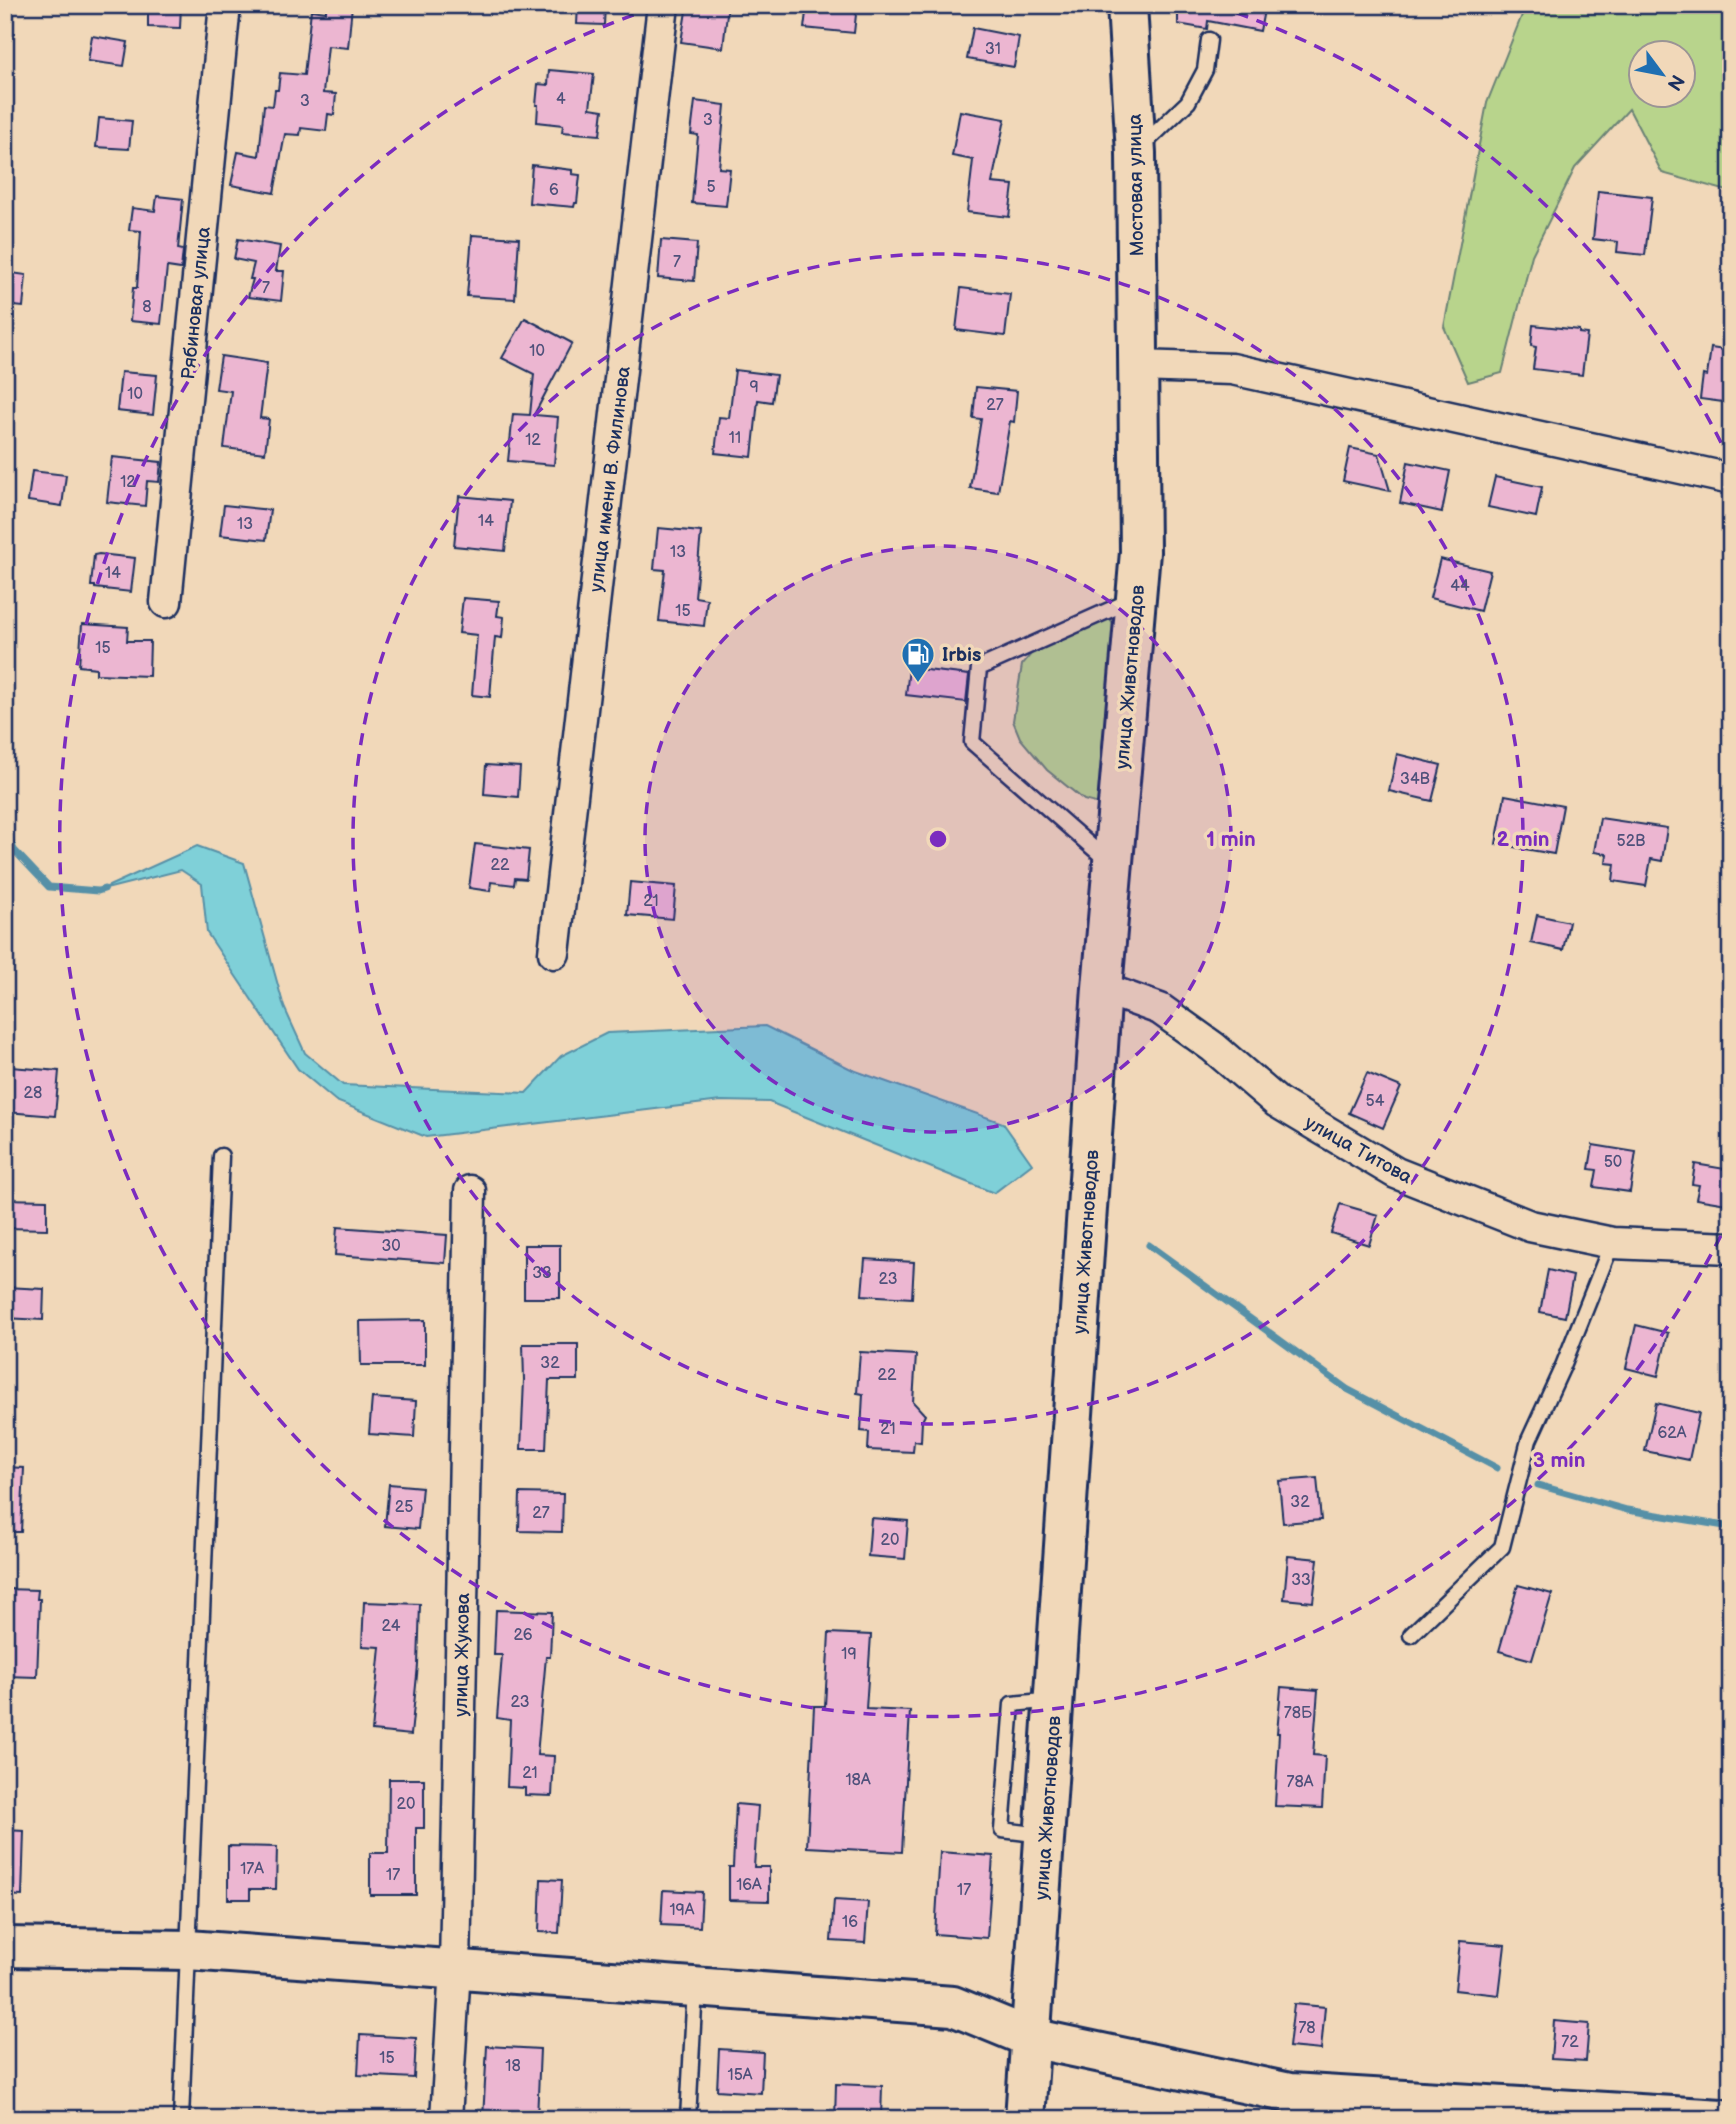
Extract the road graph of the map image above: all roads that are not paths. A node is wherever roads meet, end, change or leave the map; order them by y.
1 (225, 5) edge
2 (663, 5) edge
3 (1127, 5) edge
4 (1209, 40) dead end
5 (1136, 153) junction
6 (1137, 366) junction
7 (1731, 479) edge
8 (1136, 598) junction
9 (166, 601) dead end
10 (1113, 865) junction
11 (554, 953) dead end
12 (1102, 988) junction
13 (221, 1156) dead end
14 (470, 1191) dead end
15 (1612, 1243) junction
16 (1731, 1248) edge
17 (1411, 1635) dead end
18 (5, 1947) edge
19 (188, 1950) junction
20 (455, 1968) junction
21 (695, 1987) junction
22 (1031, 2038) junction
23 (181, 2119) edge
24 (446, 2119) edge
25 (688, 2119) edge
26 (1025, 2119) edge
27 (1722, 2119) edge

1 - 9 street, Рябиновая улица
2 - 11 street, улица имени В. Филинова
3 - 5 main road, Мостовая улица
4 - 5 lane
5 - 6 main road, Мостовая улица
6 - 7 street
6 - 8 main road, улица Животноводов
8 - 10 main road, улица Животноводов
8 - 10 lane
10 - 12 main road, улица Животноводов
12 - 15 street, улица Титова
12 - 22 main road, улица Животноводов
13 - 19 lane
14 - 20 street, улица Жукова
15 - 16 street, улица Титова
15 - 17 lane
18 - 19 main road
19 - 20 main road
19 - 23 lane
20 - 21 main road
20 - 24 street, улица Жукова
21 - 22 main road
21 - 25 lane
22 - 26 main road, улица Животноводов
22 - 27 main road

